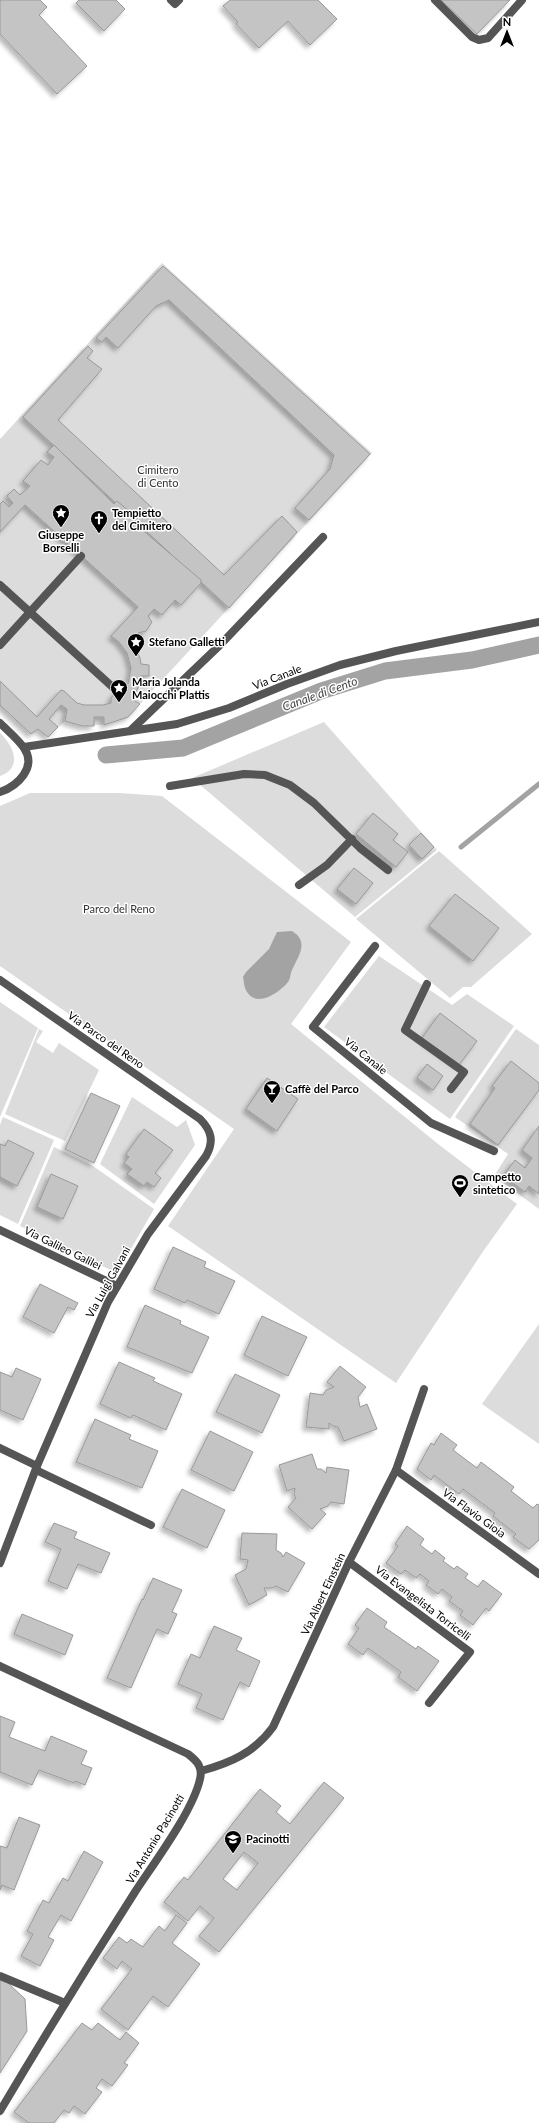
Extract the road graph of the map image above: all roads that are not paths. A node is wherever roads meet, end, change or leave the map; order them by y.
1 (435, 0) edge
2 (522, 0) edge
3 (323, 537) dead end
4 (81, 556) dead end
5 (0, 585) edge
6 (30, 612) junction
7 (539, 622) edge
8 (0, 645) edge
9 (117, 691) dead end
10 (0, 723) edge
11 (130, 731) junction
12 (24, 747) junction
13 (170, 786) dead end
14 (0, 792) edge
15 (352, 840) junction
16 (388, 870) dead end
17 (299, 885) dead end
18 (375, 946) dead end
19 (0, 980) edge
20 (427, 984) dead end
21 (451, 1089) dead end
22 (200, 1119) joint
23 (494, 1151) dead end
24 (0, 1230) edge
25 (117, 1286) junction
26 (424, 1389) dead end
27 (0, 1448) edge
28 (36, 1468) junction
29 (396, 1470) junction
30 (151, 1525) dead end
31 (349, 1562) junction
32 (0, 1563) edge
33 (539, 1574) edge
34 (0, 1666) edge
35 (429, 1703) dead end
36 (201, 1771) junction
37 (0, 1976) edge
38 (65, 2003) junction
39 (0, 2111) edge

1 - 2 street
3 - 11 street
4 - 6 street
5 - 6 street
6 - 8 street
6 - 9 street
7 - 11 street, Via Canale
10 - 12 street
11 - 12 street, Via Canale
12 - 14 street
13 - 15 street
15 - 16 street
15 - 17 street
18 - 23 street, Via Canale
19 - 22 street, Via Parco del Reno
20 - 21 street
22 - 25 street, Via Luigi Galvani
24 - 25 street, Via Galileo Galilei
25 - 28 street, Via Luigi Galvani
26 - 29 street, Via Albert Einstein
27 - 28 street
28 - 30 street
28 - 32 street, Via Luigi Galvani
29 - 31 street, Via Albert Einstein
29 - 33 street, Via Flavio Gioia
31 - 35 street, Via Evangelista Torricelli
31 - 36 street, Via Albert Einstein
34 - 36 street
36 - 38 street, Via Antonio Pacinotti
37 - 38 street
38 - 39 street, Via Antonio Pacinotti

